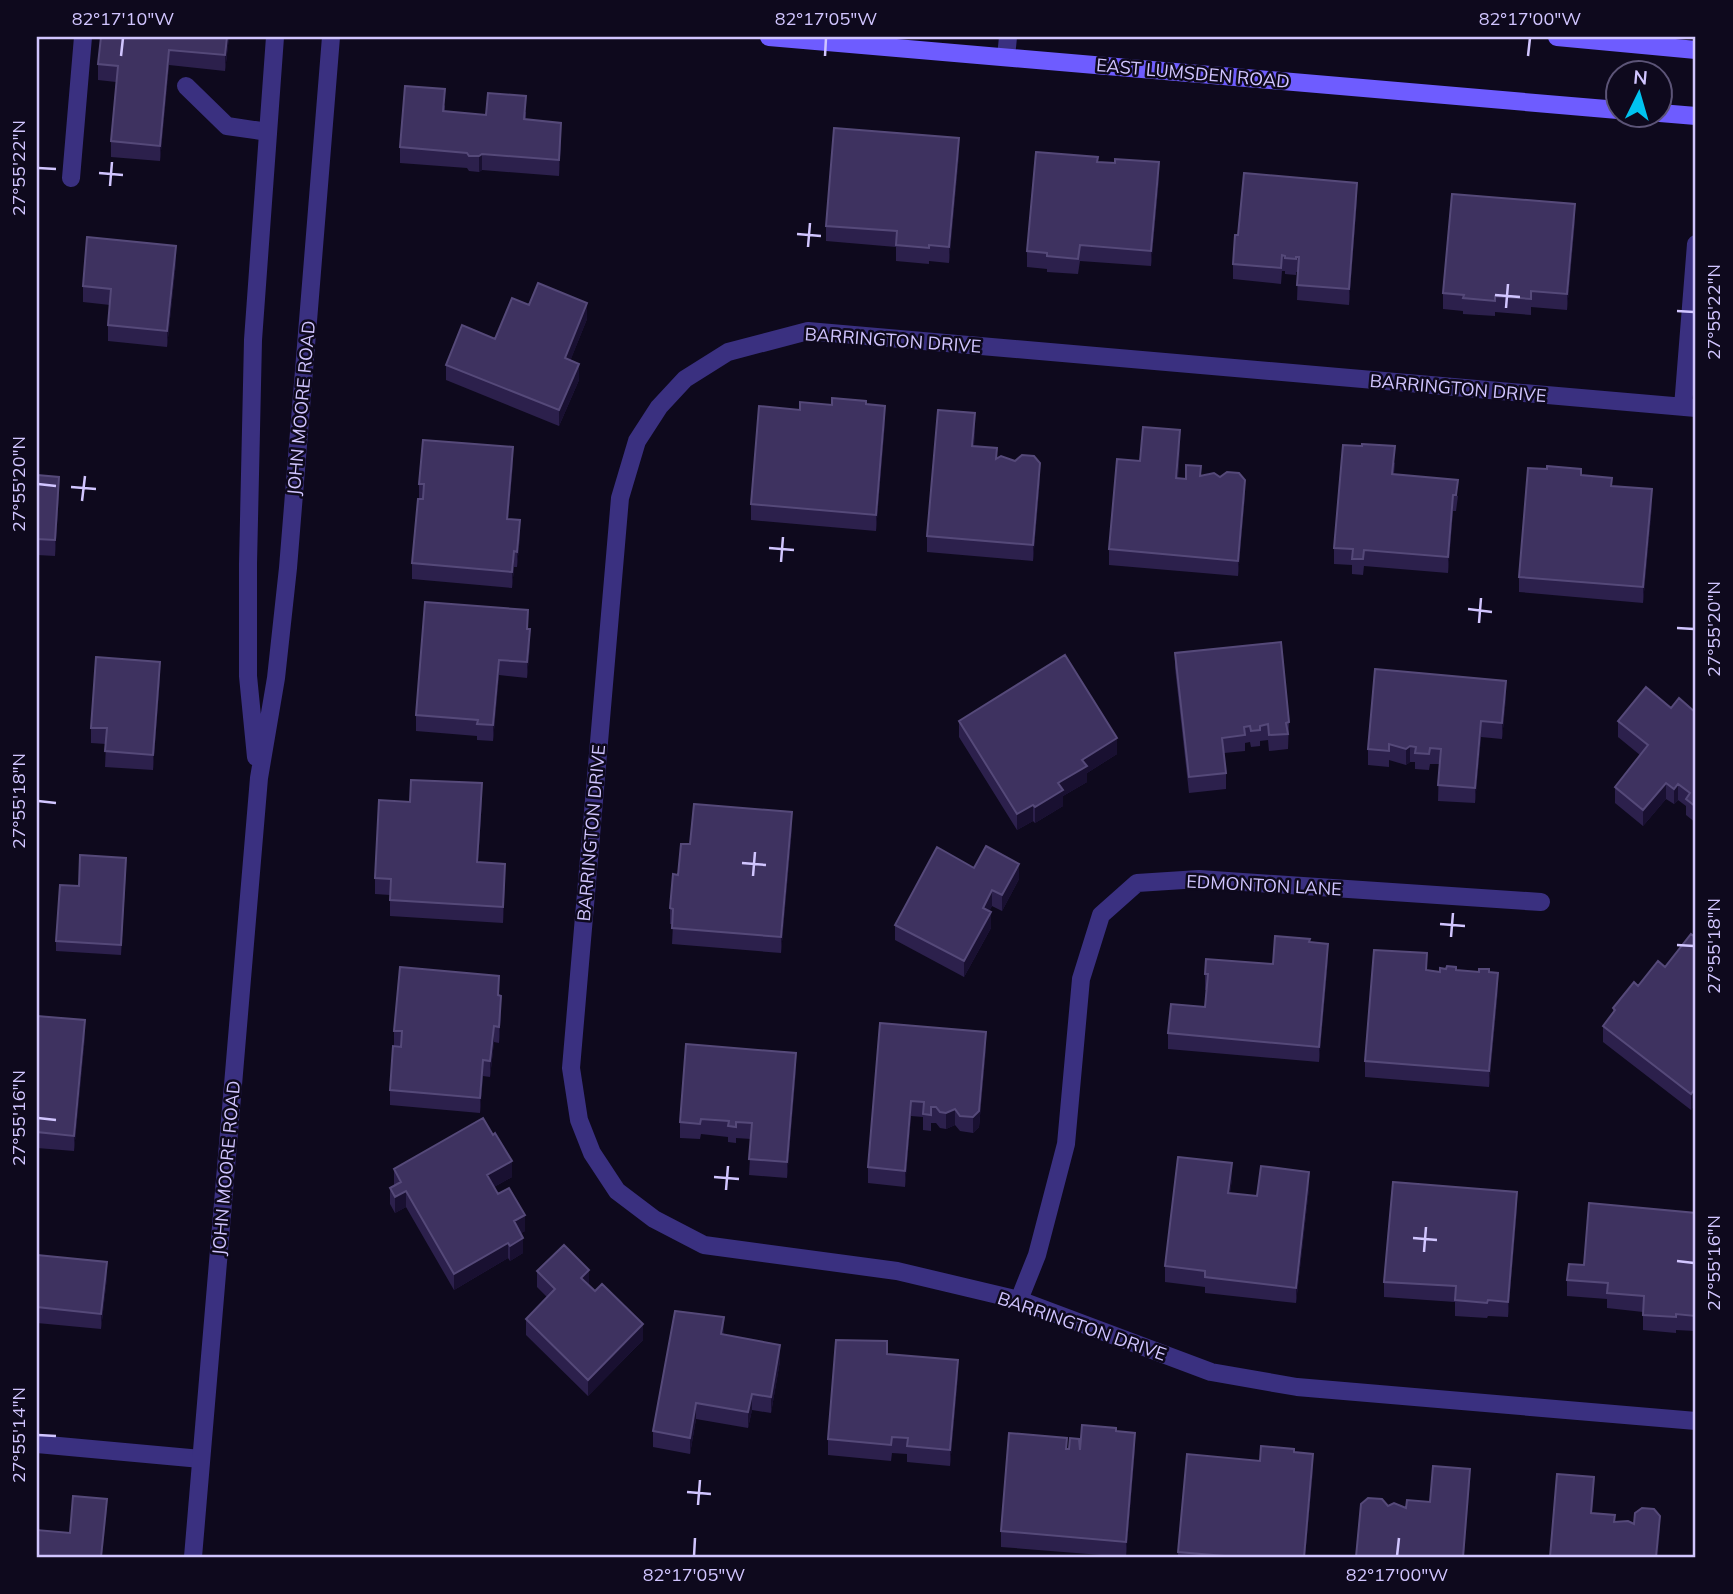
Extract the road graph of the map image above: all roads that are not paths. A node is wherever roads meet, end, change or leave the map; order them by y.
1 (83, 37) edge
2 (275, 37) edge
3 (331, 37) edge
4 (769, 37) edge
5 (1008, 37) edge
6 (1557, 37) edge
7 (1696, 50) edge
8 (1006, 57) junction
9 (186, 86) dead end
10 (1604, 109) edge
11 (1674, 114) edge
12 (1696, 116) edge
13 (268, 132) junction
14 (71, 178) dead end
15 (1696, 244) edge
16 (1689, 408) edge
17 (259, 778) junction
18 (1541, 902) dead end
19 (1019, 1300) junction
20 (1696, 1420) edge
21 (37, 1444) edge
22 (201, 1459) junction
23 (193, 1557) edge

1 - 14 street
2 - 13 street, JOHN MOORE ROAD
3 - 17 street, JOHN MOORE ROAD
4 - 8 main road, EAST LUMSDEN ROAD
5 - 8 street
6 - 7 main road
8 - 10 main road, EAST LUMSDEN ROAD
9 - 13 street
11 - 12 main road
13 - 17 street, JOHN MOORE ROAD
15 - 16 street, BARRINGTON DRIVE
16 - 19 street, BARRINGTON DRIVE
17 - 22 street, JOHN MOORE ROAD
18 - 19 street, EDMONTON LANE
19 - 20 street, BARRINGTON DRIVE
21 - 22 street
22 - 23 street, JOHN MOORE ROAD

